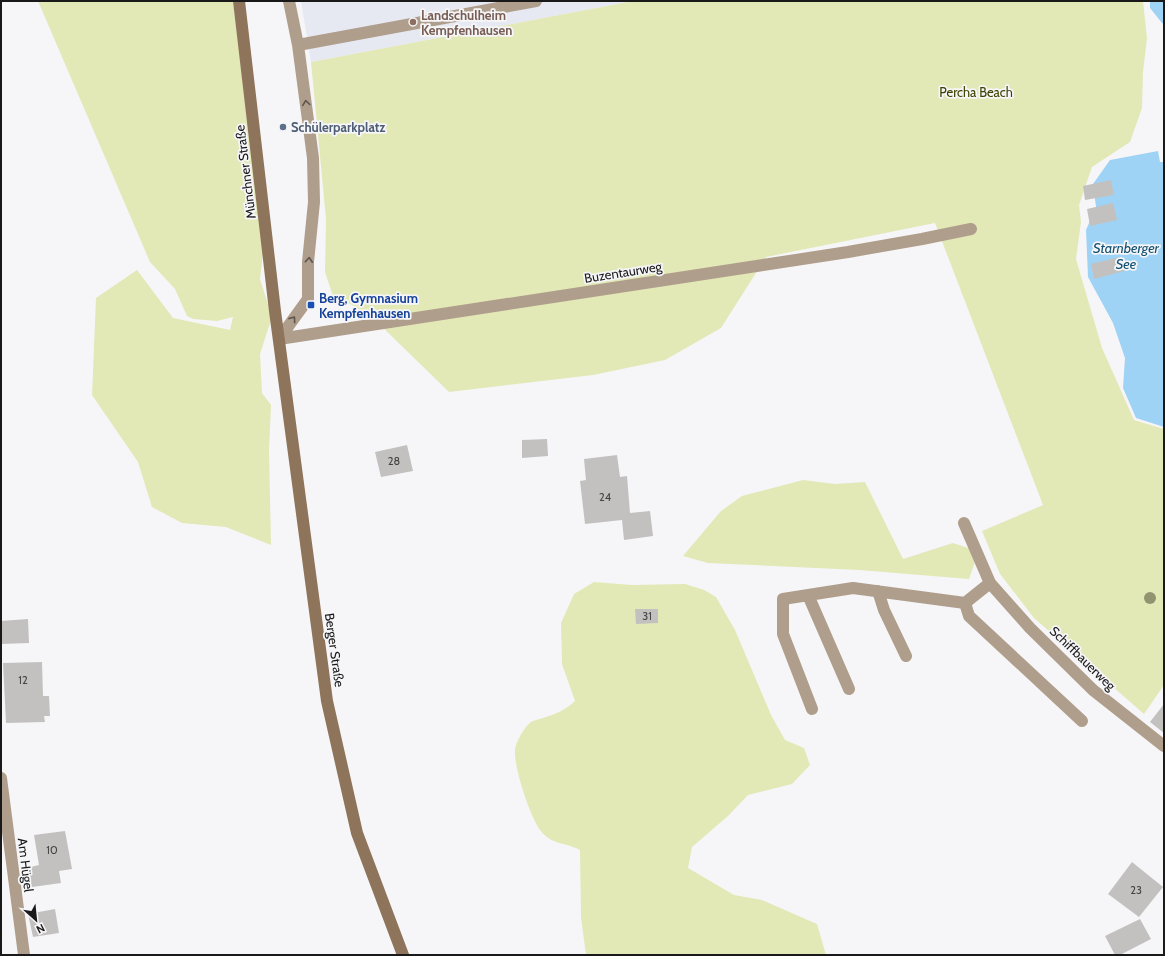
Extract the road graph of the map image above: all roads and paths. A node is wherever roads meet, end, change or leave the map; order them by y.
1 (239, 1) edge
2 (289, 1) edge
3 (536, 1) edge
4 (298, 45) junction
5 (971, 229) dead end
6 (279, 339) junction
7 (964, 523) dead end
8 (990, 583) junction
9 (878, 591) junction
10 (808, 595) junction
11 (966, 603) junction
12 (906, 656) dead end
13 (849, 689) dead end
14 (812, 709) dead end
15 (1082, 720) dead end
16 (1164, 746) edge
17 (1, 778) edge
18 (24, 955) edge
19 (403, 955) edge

1 - 6 main road, Münchner Straße
2 - 4 street
3 - 4 street
6 -> 4 street
5 - 6 street, Buzentaurweg
6 - 19 main road, Berger Straße
7 - 8 street, Schiffbauerweg
8 - 11 street
8 - 16 street, Schiffbauerweg
9 - 10 street
9 - 11 street
9 - 12 street
10 - 13 street
10 - 14 street
11 - 15 street
17 - 18 street, Am Hügel

